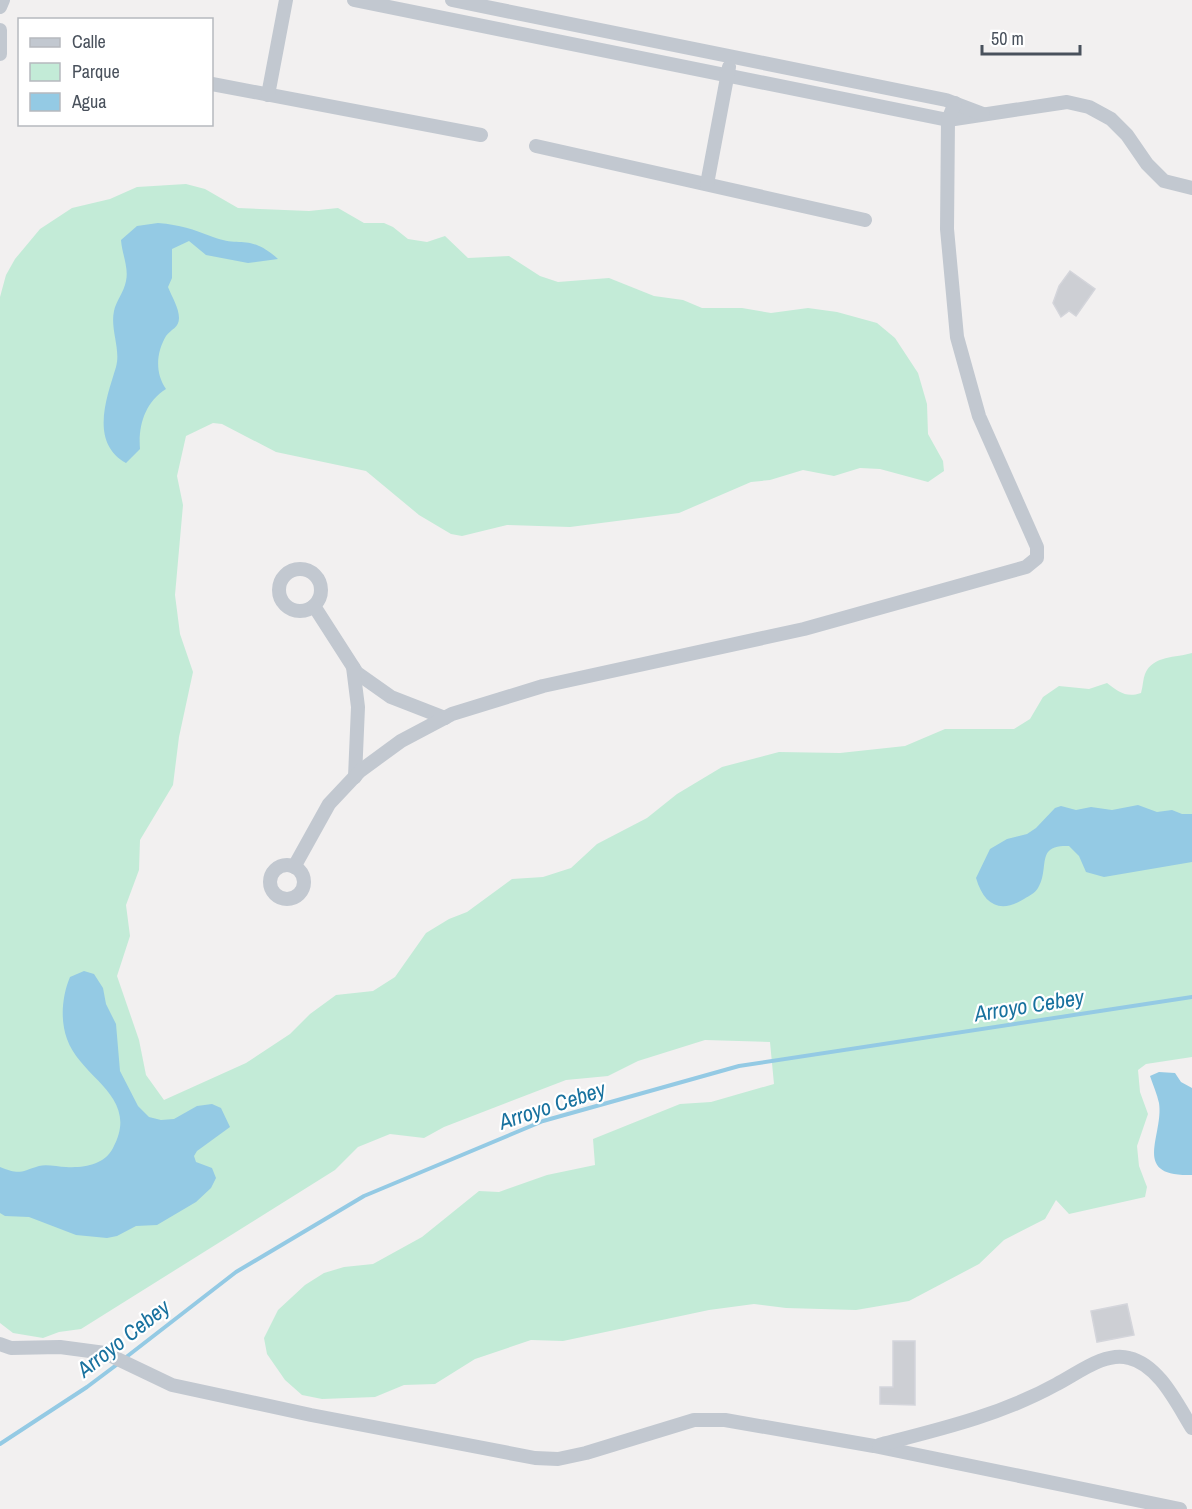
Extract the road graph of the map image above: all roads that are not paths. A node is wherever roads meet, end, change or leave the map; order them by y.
1 (3, 0) edge
2 (286, 0) edge
3 (354, 0) edge
4 (452, 0) edge
5 (0, 7) edge
6 (0, 30) edge
7 (0, 54) edge
8 (731, 56) junction
9 (727, 75) junction
10 (213, 84) edge
11 (267, 95) junction
12 (955, 103) junction
13 (985, 115) junction
14 (948, 120) junction
15 (481, 135) dead end
16 (536, 146) dead end
17 (707, 184) junction
18 (1192, 188) edge
19 (865, 220) dead end
20 (315, 606) dead end
21 (353, 667) junction
22 (444, 718) junction
23 (355, 777) junction
24 (294, 867) dead end
25 (0, 1344) edge
26 (1192, 1428) edge
27 (874, 1446) junction
28 (1180, 1509) edge

1 - 5 street
2 - 11 street
3 - 9 street
4 - 8 street
6 - 7 street
8 - 9 street
8 - 12 street
9 - 14 street
9 - 17 street
10 - 11 street
11 - 15 street
12 - 13 street
12 - 14 street
13 - 14 street
13 - 18 street
14 - 22 street
16 - 17 street
17 - 19 street
20 - 21 street
21 - 22 street
21 - 23 street
22 - 23 street
23 - 24 street
25 - 27 street
26 - 27 street
27 - 28 street

